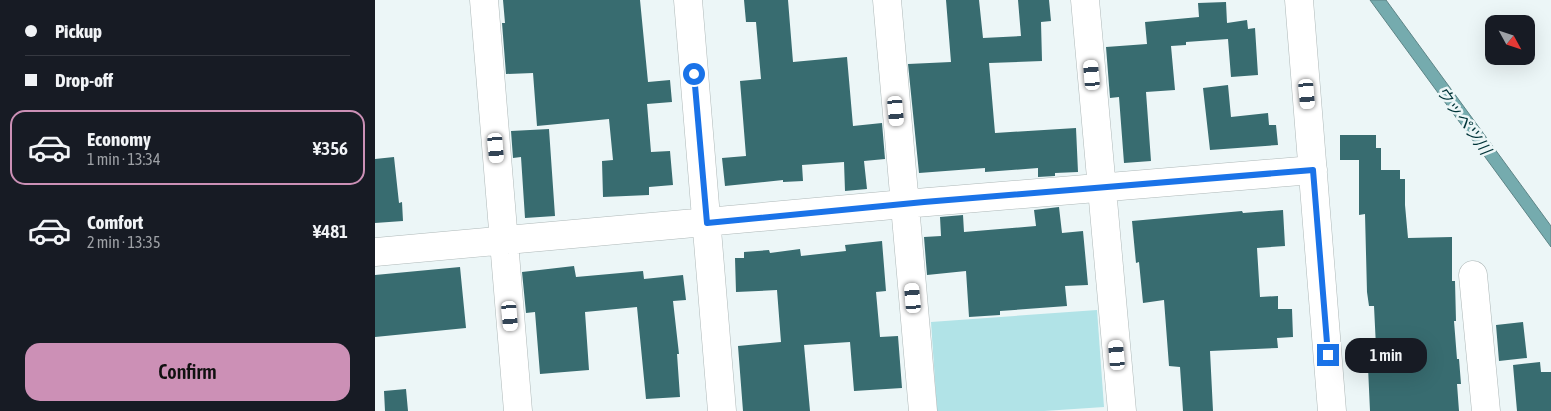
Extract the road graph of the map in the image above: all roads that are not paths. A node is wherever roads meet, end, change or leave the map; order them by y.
1 (484, 0) edge
2 (688, 0) edge
3 (887, 0) edge
4 (1085, 0) edge
5 (1299, 0) edge
6 (1313, 170) junction
7 (1101, 187) junction
8 (904, 204) junction
9 (707, 223) junction
10 (503, 241) junction
11 (375, 252) edge
12 (1473, 275) dead end
13 (518, 411) edge
14 (723, 411) edge
15 (923, 411) edge
16 (1122, 411) edge
17 (1332, 411) edge
18 (1486, 411) edge

1 - 10 street
2 - 9 street
3 - 8 street
4 - 7 street
5 - 6 street
6 - 7 street
6 - 17 street
7 - 8 street
7 - 16 street
8 - 9 street
8 - 15 street
9 - 10 street
9 - 14 street
10 - 11 street
10 - 13 street
12 - 18 street

